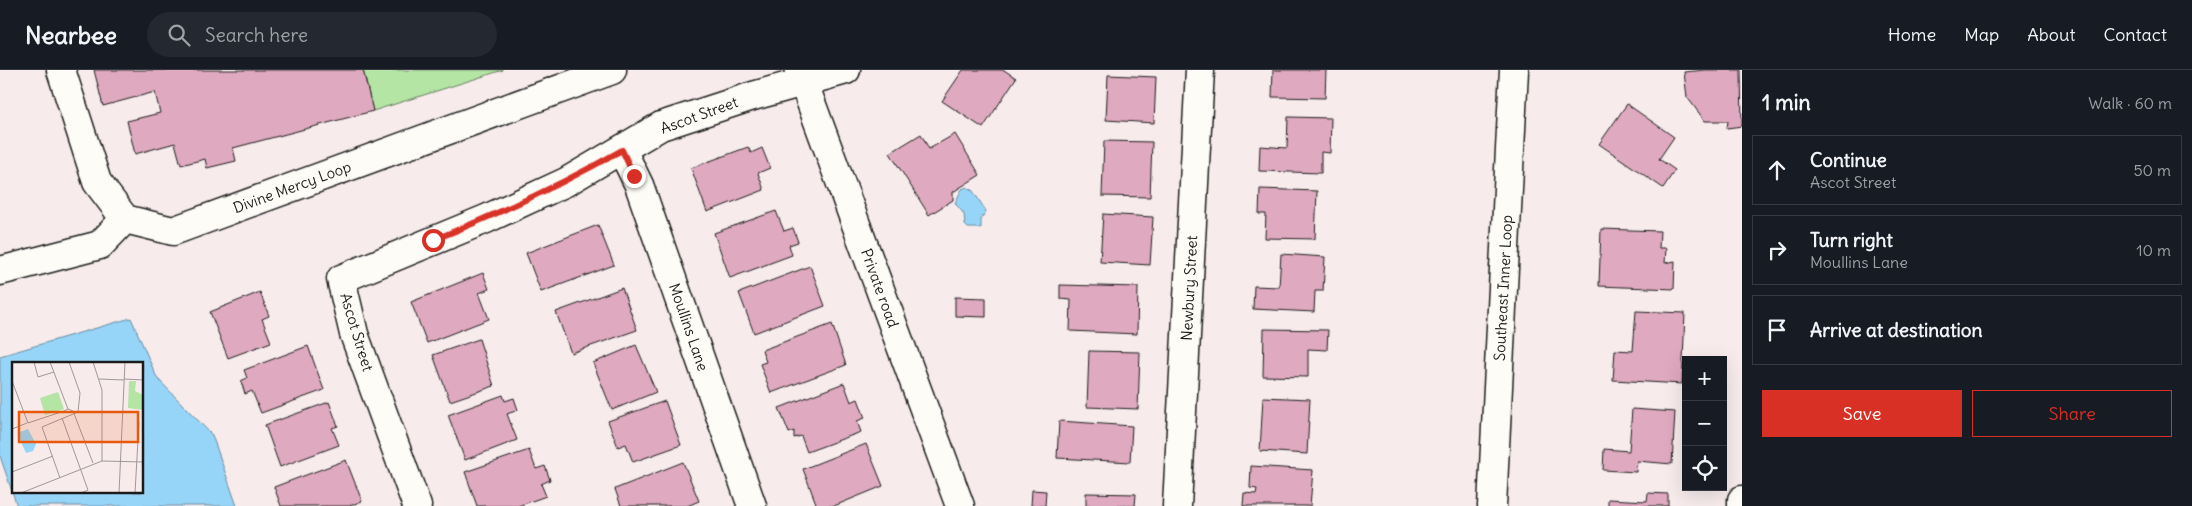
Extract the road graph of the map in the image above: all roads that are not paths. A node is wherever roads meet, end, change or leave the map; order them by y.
1 (61, 70) edge
2 (612, 70) edge
3 (846, 70) edge
4 (1200, 70) edge
5 (1514, 70) edge
6 (802, 76) edge
7 (622, 150) junction
8 (125, 219) junction
9 (0, 271) edge
10 (1742, 500) edge
11 (417, 506) edge
12 (752, 506) edge
13 (960, 506) edge
14 (1177, 506) edge
15 (1492, 506) edge
16 (1742, 506) edge

1 - 8 street
2 - 8 street, Divine Mercy Loop
3 - 6 street, Ascot Street
4 - 14 street, Newbury Street
5 - 15 street, Southeast Inner Loop
6 - 7 street, Ascot Street
6 - 13 street, Private road
7 - 11 street, Ascot Street
7 - 12 street, Moullins Lane
8 - 9 street
10 - 16 street

